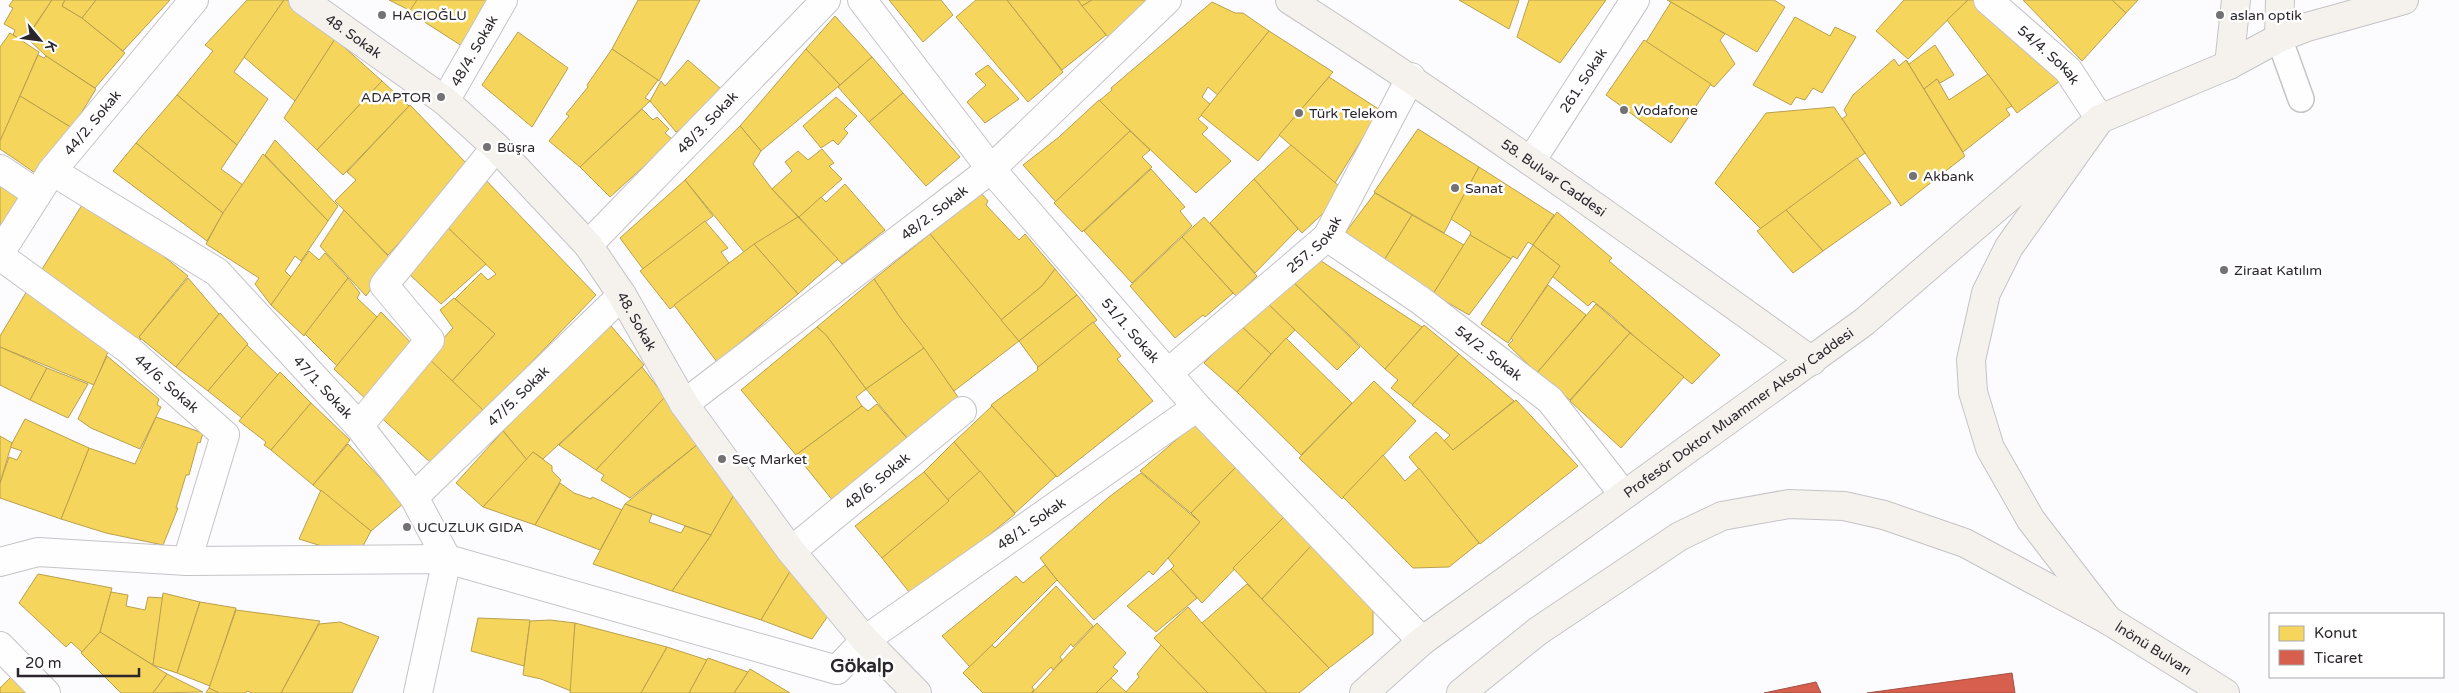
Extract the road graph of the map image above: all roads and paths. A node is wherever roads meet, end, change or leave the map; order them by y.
1 (194, 0) edge
2 (303, 0) edge
3 (503, 0) edge
4 (826, 0) edge
5 (862, 0) edge
6 (1167, 0) edge
7 (1290, 0) edge
8 (1635, 0) edge
9 (1988, 0) edge
10 (2236, 0) edge
11 (2280, 0) edge
12 (2404, 0) edge
13 (2279, 38) junction
14 (2229, 65) junction
15 (1411, 77) junction
16 (2302, 99) dead end
17 (446, 102) junction
18 (2100, 119) junction
19 (496, 147) junction
20 (1532, 161) junction
21 (0, 169) edge
22 (991, 169) junction
23 (52, 171) junction
24 (36, 194) junction
25 (1327, 238) junction
26 (588, 245) junction
27 (0, 255) edge
28 (622, 296) junction
29 (1812, 361) junction
30 (1168, 373) junction
31 (684, 404) junction
32 (1197, 407) junction
33 (962, 411) dead end
34 (359, 426) junction
35 (1624, 495) junction
36 (414, 497) junction
37 (791, 551) junction
38 (447, 559) junction
39 (187, 561) junction
40 (0, 562) edge
41 (2108, 620) junction
42 (864, 640) junction
43 (1422, 641) junction
44 (3, 658) edge
45 (46, 693) edge
46 (418, 693) edge
47 (917, 693) edge
48 (1364, 693) edge
49 (1461, 693) edge
50 (2225, 693) edge

1 - 23 street, 44/2. Sokak
2 - 17 main road, 48. Sokak
3 - 17 street, 48/4. Sokak
4 - 26 street, 48/3. Sokak
5 - 22 street, 51/1. Sokak
6 - 22 street, 48/2. Sokak
7 - 15 main road, 58. Bulvar Caddesi
8 - 20 street, 261. Sokak
9 - 18 street, 54/4. Sokak
10 - 14 main road
11 - 13 main road
12 - 13 main road
13 - 14 main road
13 - 16 street
14 - 18 main road
15 - 20 main road, 58. Bulvar Caddesi
15 - 25 street, 257. Sokak
17 - 19 main road, 48. Sokak
18 - 29 main road, Profesör Doktor Muammer Aksoy Caddesi
18 - 41 main road
19 - 26 main road, 48. Sokak
19 - 34 street
20 - 29 main road, 58. Bulvar Caddesi
21 - 24 street
22 - 30 street, 51/1. Sokak
22 - 31 street, 48/2. Sokak
23 - 24 street, 44/2. Sokak
23 - 34 street, 47/1. Sokak
24 - 27 street, 44/2. Sokak
25 - 30 street, 257. Sokak
25 - 35 street, 54/2. Sokak
26 - 28 main road, 48. Sokak
27 - 39 street, 44/6. Sokak
28 - 31 main road, 48. Sokak
28 - 36 street, 47/5. Sokak
29 - 35 main road, Profesör Doktor Muammer Aksoy Caddesi
30 - 32 street, 51/1. Sokak
31 - 37 main road, 48. Sokak
32 - 42 street, 48/1. Sokak
32 - 43 street, 51/1. Sokak
33 - 37 street, 48/6. Sokak
34 - 36 street, 47/1. Sokak
35 - 43 main road, Profesör Doktor Muammer Aksoy Caddesi
36 - 38 street, 47/1. Sokak
37 - 42 main road, 48. Sokak
38 - 39 street
38 - 42 street, 48/1. Sokak
38 - 46 street
39 - 40 street
41 - 49 main road
41 - 50 main road, İnönü Bulvarı
42 - 47 main road, 48. Sokak
43 - 48 main road, Profesör Doktor Muammer Aksoy Caddesi
44 - 45 street

